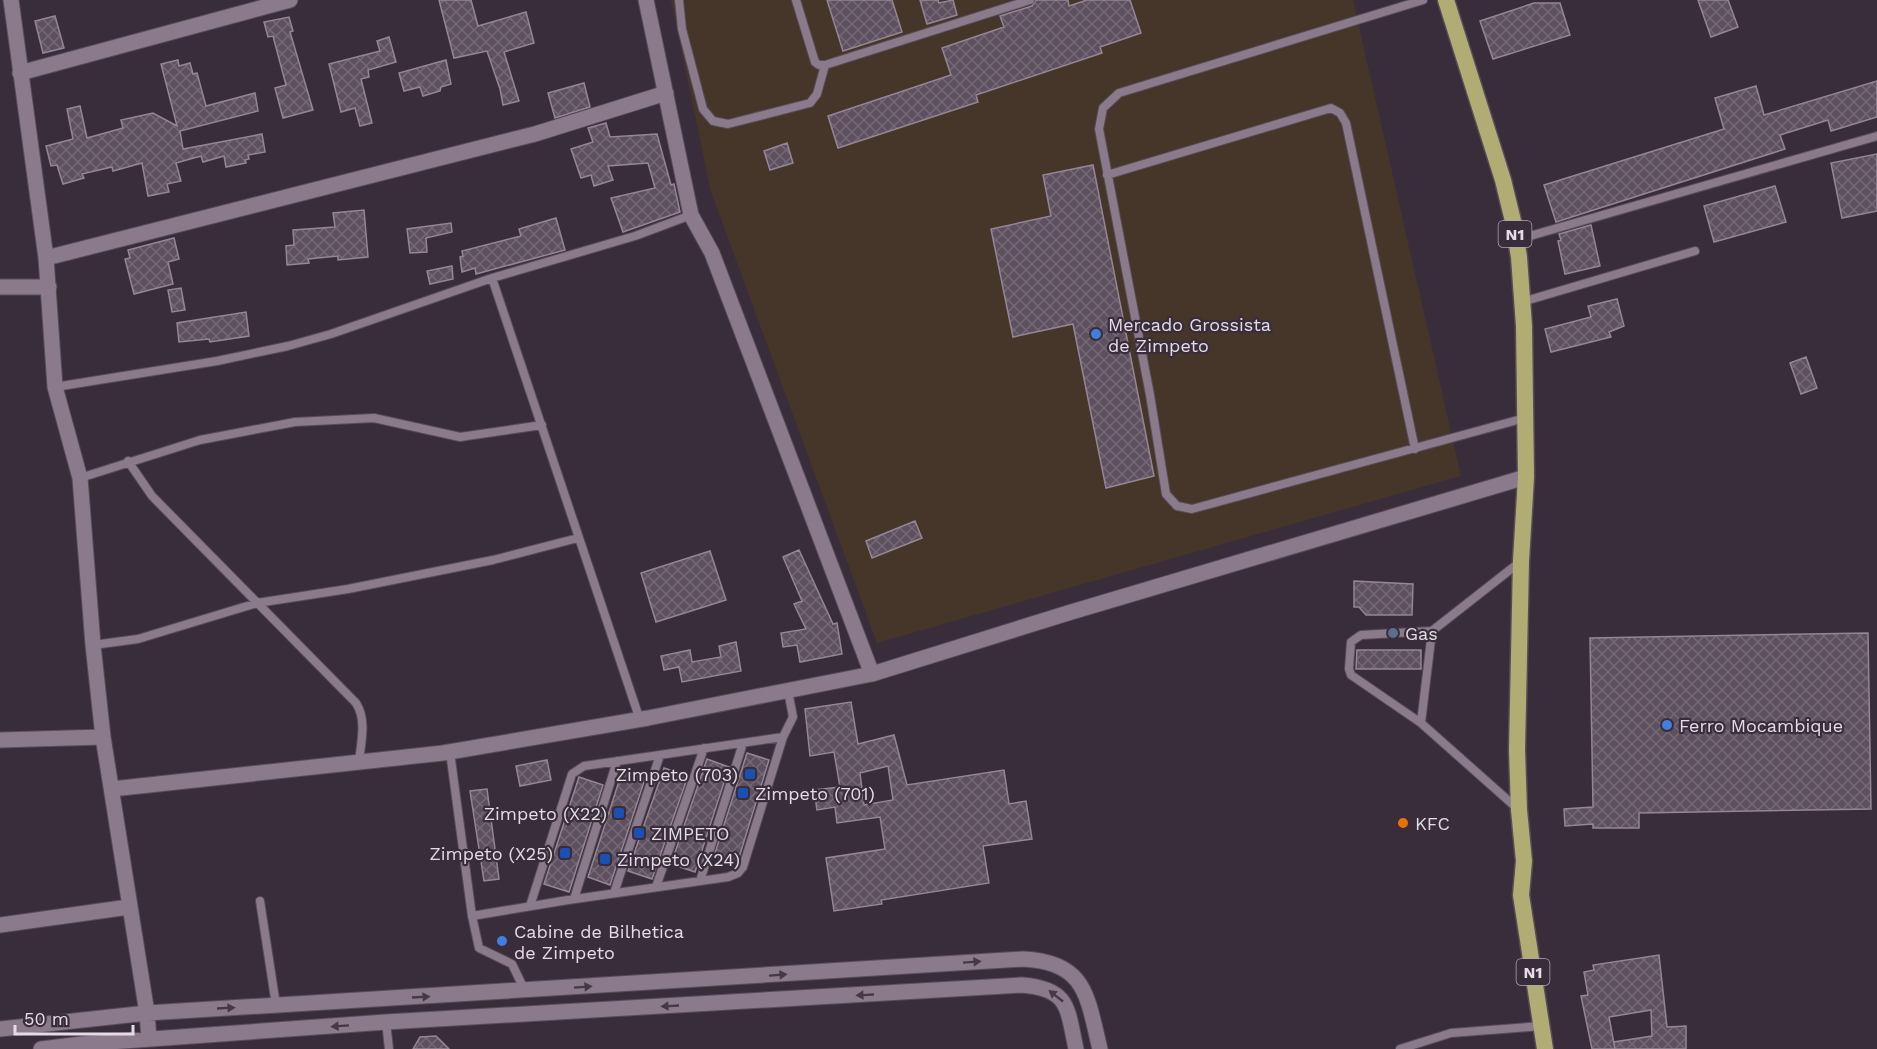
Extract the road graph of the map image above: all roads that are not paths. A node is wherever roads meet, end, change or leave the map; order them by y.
1 (11, 0) edge
2 (290, 0) edge
3 (646, 0) edge
4 (679, 0) edge
5 (796, 0) edge
6 (1030, 0) edge
7 (1423, 0) edge
8 (1446, 0) edge
9 (825, 65) junction
10 (20, 73) junction
11 (666, 93) junction
12 (1877, 136) edge
13 (1107, 175) junction
14 (691, 215) junction
15 (1516, 240) junction
16 (1695, 251) dead end
17 (46, 258) junction
18 (492, 278) junction
19 (0, 287) edge
20 (48, 287) junction
21 (1522, 303) junction
22 (55, 387) junction
23 (1525, 418) junction
24 (542, 425) junction
25 (1415, 449) junction
26 (128, 461) junction
27 (1526, 477) junction
28 (80, 478) junction
29 (578, 538) junction
30 (1521, 561) junction
31 (257, 603) junction
32 (1432, 631) junction
33 (93, 645) junction
34 (872, 674) junction
35 (788, 691) junction
36 (640, 720) junction
37 (1421, 723) junction
38 (103, 737) junction
39 (783, 737) junction
40 (0, 740) edge
41 (744, 743) junction
42 (704, 748) junction
43 (450, 752) junction
44 (660, 755) junction
45 (617, 761) junction
46 (359, 762) junction
47 (112, 789) junction
48 (1519, 810) junction
49 (700, 881) junction
50 (656, 887) junction
51 (614, 893) junction
52 (574, 899) junction
53 (260, 901) dead end
54 (530, 906) junction
55 (129, 907) junction
56 (472, 916) junction
57 (0, 926) edge
58 (525, 991) junction
59 (276, 1005) junction
60 (147, 1013) junction
61 (386, 1022) junction
62 (1542, 1026) junction
63 (0, 1029) edge
64 (149, 1039) junction
65 (83, 1046) edge
66 (41, 1049) edge
67 (389, 1049) edge
68 (1076, 1049) edge
69 (1100, 1049) edge
70 (1400, 1049) edge
71 (1545, 1049) edge

1 - 10 street
2 - 10 street
3 - 11 street
4 - 9 lane
5 - 9 lane
6 - 9 lane
7 - 13 lane
8 - 15 highway, N1
10 - 17 street
11 - 14 street
11 - 17 street
12 - 15 lane
13 - 25 lane
13 - 25 lane
14 - 18 lane
14 - 34 street
15 - 21 highway, N1
16 - 21 lane
17 - 20 street
18 - 22 lane
18 - 24 lane
19 - 20 street
20 - 22 street
21 - 23 highway, N1
22 - 28 street
23 - 25 lane
23 - 27 highway, N1
24 - 26 lane
24 - 29 lane
26 - 28 lane
26 - 31 lane
27 - 30 highway, N1
27 - 34 street
28 - 33 street
29 - 31 lane
29 - 36 lane
30 - 32 lane
30 - 48 highway, N1
31 - 33 lane
31 - 46 lane
32 - 37 lane
32 - 37 lane
33 - 38 street
34 - 35 street
35 - 36 street
35 - 39 lane
36 - 43 street
37 - 48 lane
38 - 40 street
38 - 47 street
39 - 41 lane
39 - 49 lane
41 - 42 lane
41 - 49 lane
42 - 44 lane
42 - 50 lane
43 - 46 street
43 - 56 lane
44 - 45 lane
44 - 51 lane
45 - 52 lane
45 - 54 lane
46 - 47 street
47 - 55 street
48 - 62 highway, N1
49 - 50 lane
50 - 51 lane
51 - 52 lane
52 - 54 lane
53 - 59 lane
54 - 56 lane
55 - 57 street
55 - 60 street
56 - 58 lane
59 -> 58 street
58 -> 69 street
60 -> 59 street
60 - 63 street
60 - 64 street
61 -> 64 street
61 - 67 lane
68 -> 61 street
62 - 70 lane
62 - 71 highway, N1
64 - 65 street
65 - 66 street

